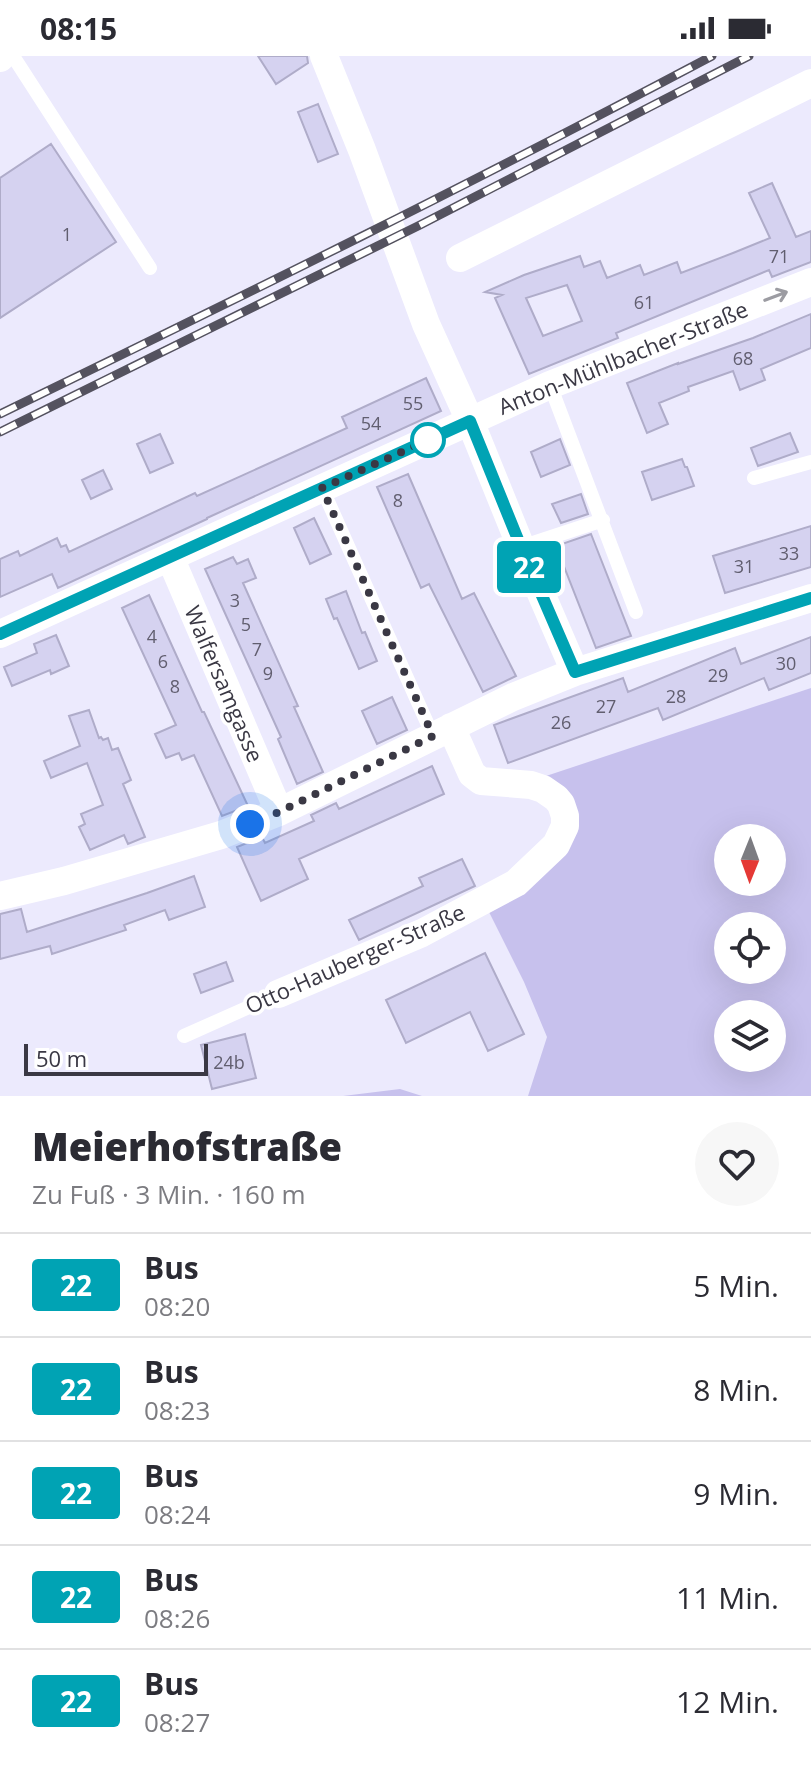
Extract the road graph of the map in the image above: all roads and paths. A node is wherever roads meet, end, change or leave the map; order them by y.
1 (13, 56) edge
2 (324, 56) edge
3 (811, 83) edge
4 (460, 258) dead end
5 (150, 268) dead end
6 (811, 282) edge
7 (550, 385) junction
8 (470, 421) junction
9 (811, 462) edge
10 (754, 478) dead end
11 (322, 488) junction
12 (603, 520) junction
13 (521, 547) junction
14 (170, 557) junction
15 (811, 598) edge
16 (636, 612) dead end
17 (0, 634) edge
18 (575, 672) junction
19 (442, 731) junction
20 (279, 812) junction
21 (0, 896) edge
22 (278, 994) joint
23 (184, 1036) dead end

1 - 5 lane
2 - 8 street
3 - 4 street
7 -> 6 street, Anton-Mühlbacher-Straße
7 - 8 street, Anton-Mühlbacher-Straße
7 - 12 lane
8 - 11 street, Anton-Mühlbacher-Straße
8 - 13 street
9 - 10 lane
11 - 14 street, Anton-Mühlbacher-Straße
11 - 19 lane
12 - 13 lane
12 - 16 lane
13 - 18 street
14 - 17 street, Anton-Mühlbacher-Straße
14 - 20 street, Walfersamgasse
15 - 18 street
18 - 19 street
19 - 20 street
19 - 22 street, Otto-Hauberger-Straße
20 - 21 street
22 - 23 lane, Otto-Hauberger-Straße

